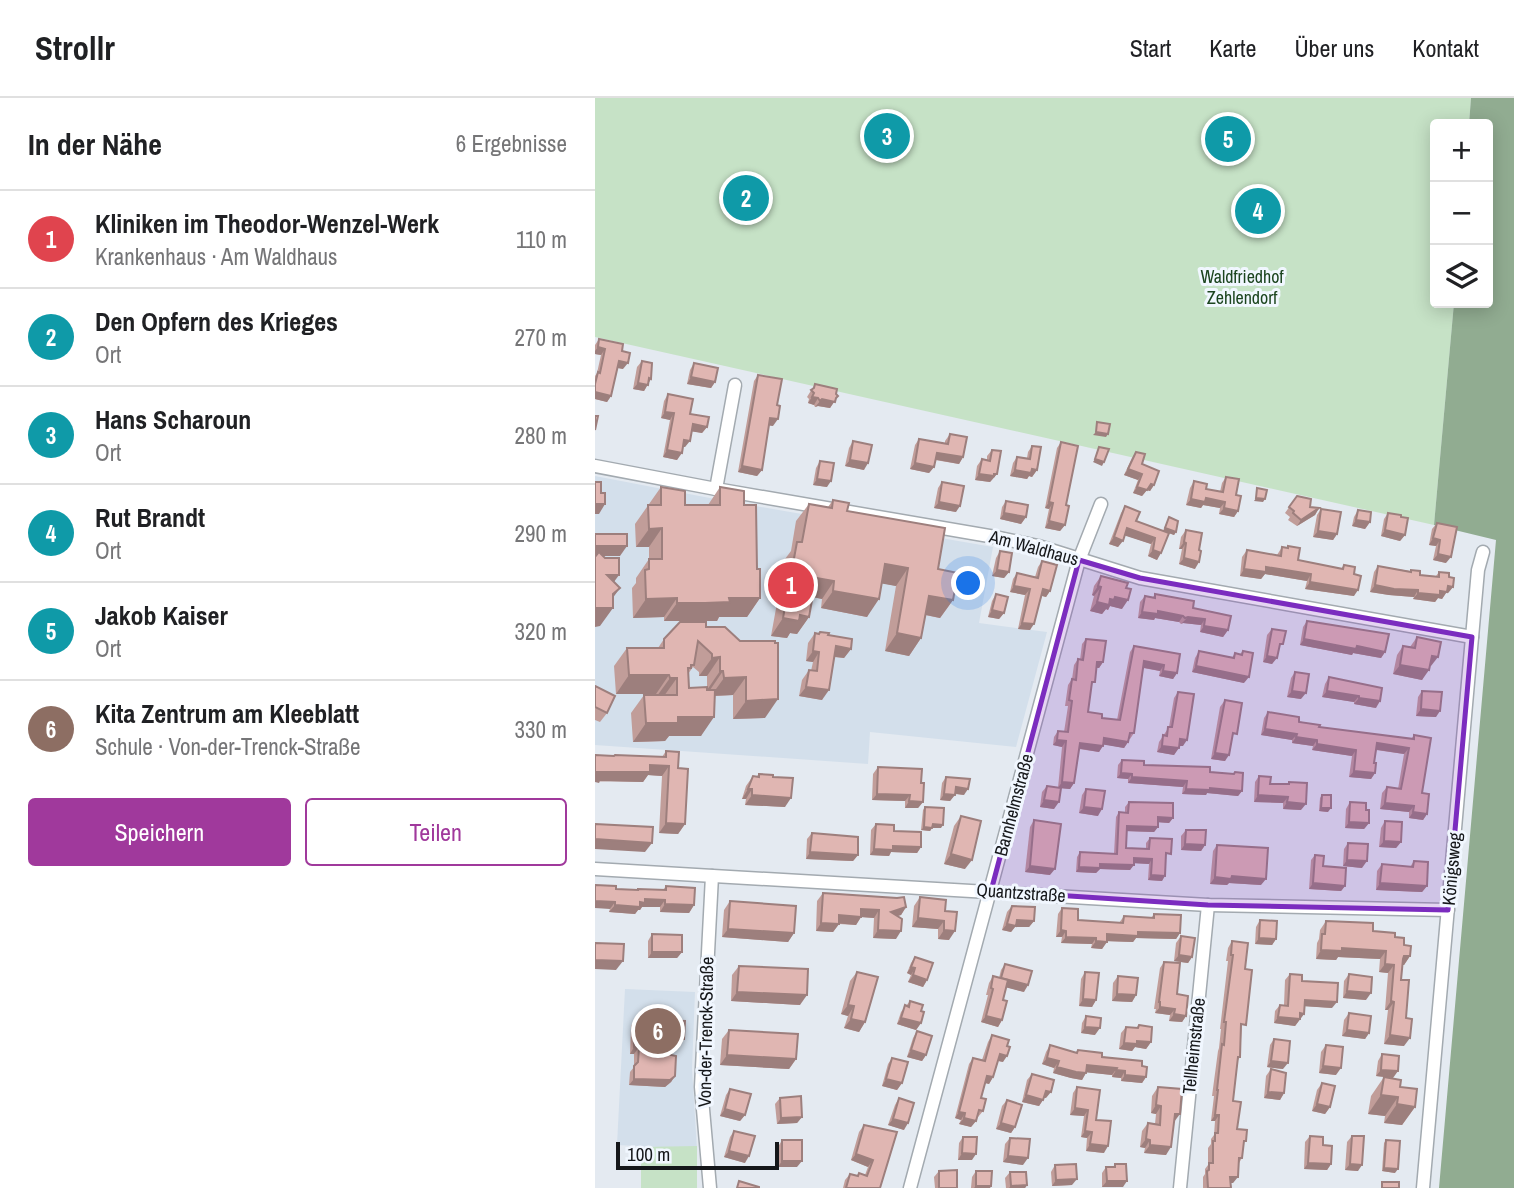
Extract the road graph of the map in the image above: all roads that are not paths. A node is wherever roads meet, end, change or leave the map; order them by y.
1 (735, 385) dead end
2 (595, 466) edge
3 (716, 489) junction
4 (1101, 504) dead end
5 (1483, 552) dead end
6 (1079, 560) junction
7 (1472, 637) junction
8 (595, 869) edge
9 (712, 877) junction
10 (991, 891) junction
11 (1208, 905) junction
12 (1448, 910) junction
13 (710, 1188) edge
14 (910, 1188) edge
15 (1180, 1188) edge
16 (1423, 1188) edge

1 - 3 street
2 - 3 street, Am Waldhaus
3 - 6 street, Am Waldhaus
4 - 6 street, Barnhelmstraße
5 - 7 street, Königsweg
6 - 7 street, Am Waldhaus
6 - 10 street, Barnhelmstraße
7 - 12 street, Königsweg
8 - 9 street, Quantzstraße
9 - 10 street, Quantzstraße
9 - 13 street, Von-der-Trenck-Straße
10 - 11 street, Quantzstraße
10 - 14 street, Barnhelmstraße
11 - 12 street, Quantzstraße
11 - 15 street, Tellheimstraße
12 - 16 street, Königsweg

